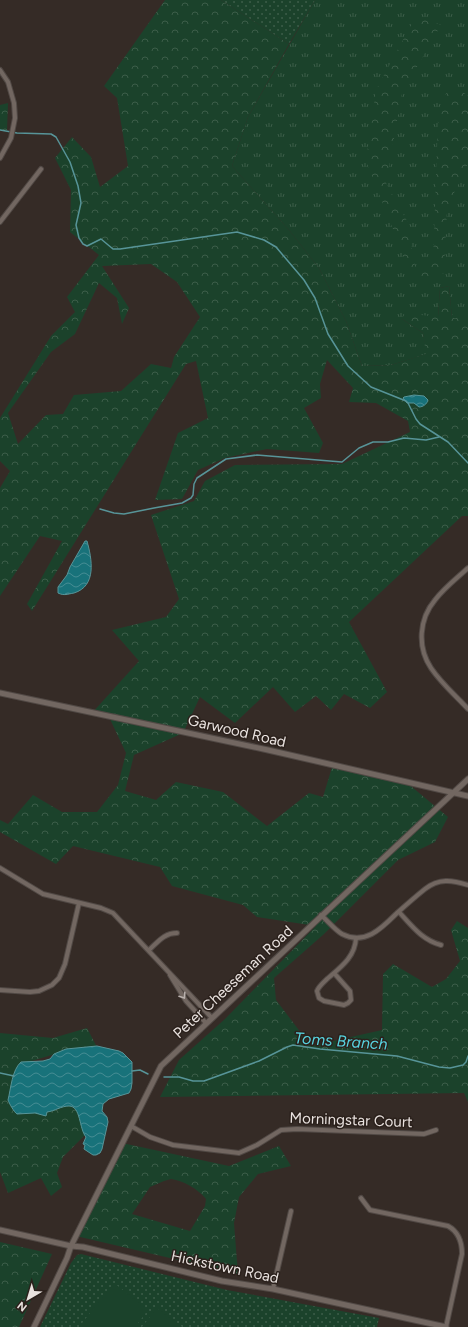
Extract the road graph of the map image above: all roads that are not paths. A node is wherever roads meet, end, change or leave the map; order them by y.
1 (0, 70) edge
2 (0, 158) edge
3 (41, 169) dead end
4 (0, 222) edge
5 (468, 568) edge
6 (0, 693) edge
7 (468, 709) edge
8 (468, 779) edge
9 (452, 793) junction
10 (468, 796) edge
11 (0, 868) edge
12 (468, 885) edge
13 (79, 903) junction
14 (399, 912) junction
15 (321, 915) junction
16 (177, 934) dead end
17 (356, 938) junction
18 (441, 945) dead end
19 (149, 950) junction
20 (163, 965) junction
21 (334, 973) junction
22 (0, 990) edge
23 (212, 1018) junction
24 (206, 1023) junction
25 (131, 1126) junction
26 (436, 1130) dead end
27 (361, 1198) dead end
28 (291, 1211) dead end
29 (0, 1230) edge
30 (71, 1246) junction
31 (273, 1290) junction
32 (34, 1327) edge
33 (446, 1327) edge

1 - 2 street
3 - 4 street
5 - 7 street
6 - 9 street, Garwood Road
8 - 9 street, Peter Cheeseman Road
9 - 10 street, Garwood Road
9 - 15 street, Peter Cheeseman Road
11 - 13 street
12 - 14 street
13 - 19 street
13 - 22 street
14 - 17 street
14 - 18 street
15 - 17 street
15 - 23 street, Peter Cheeseman Road
16 - 19 street
17 - 21 street
19 - 20 street
20 - 23 street
20 -> 24 street
21 - 21 street
23 - 24 street, Peter Cheeseman Road
24 - 25 street, Peter Cheeseman Road
25 - 26 street, Morningstar Court
25 - 30 street, Peter Cheeseman Road
27 - 33 street
28 - 31 street
29 - 30 street, Hickstown Road
30 - 31 street, Hickstown Road
30 - 32 street, Peter Cheeseman Road
31 - 33 street, Hickstown Road

